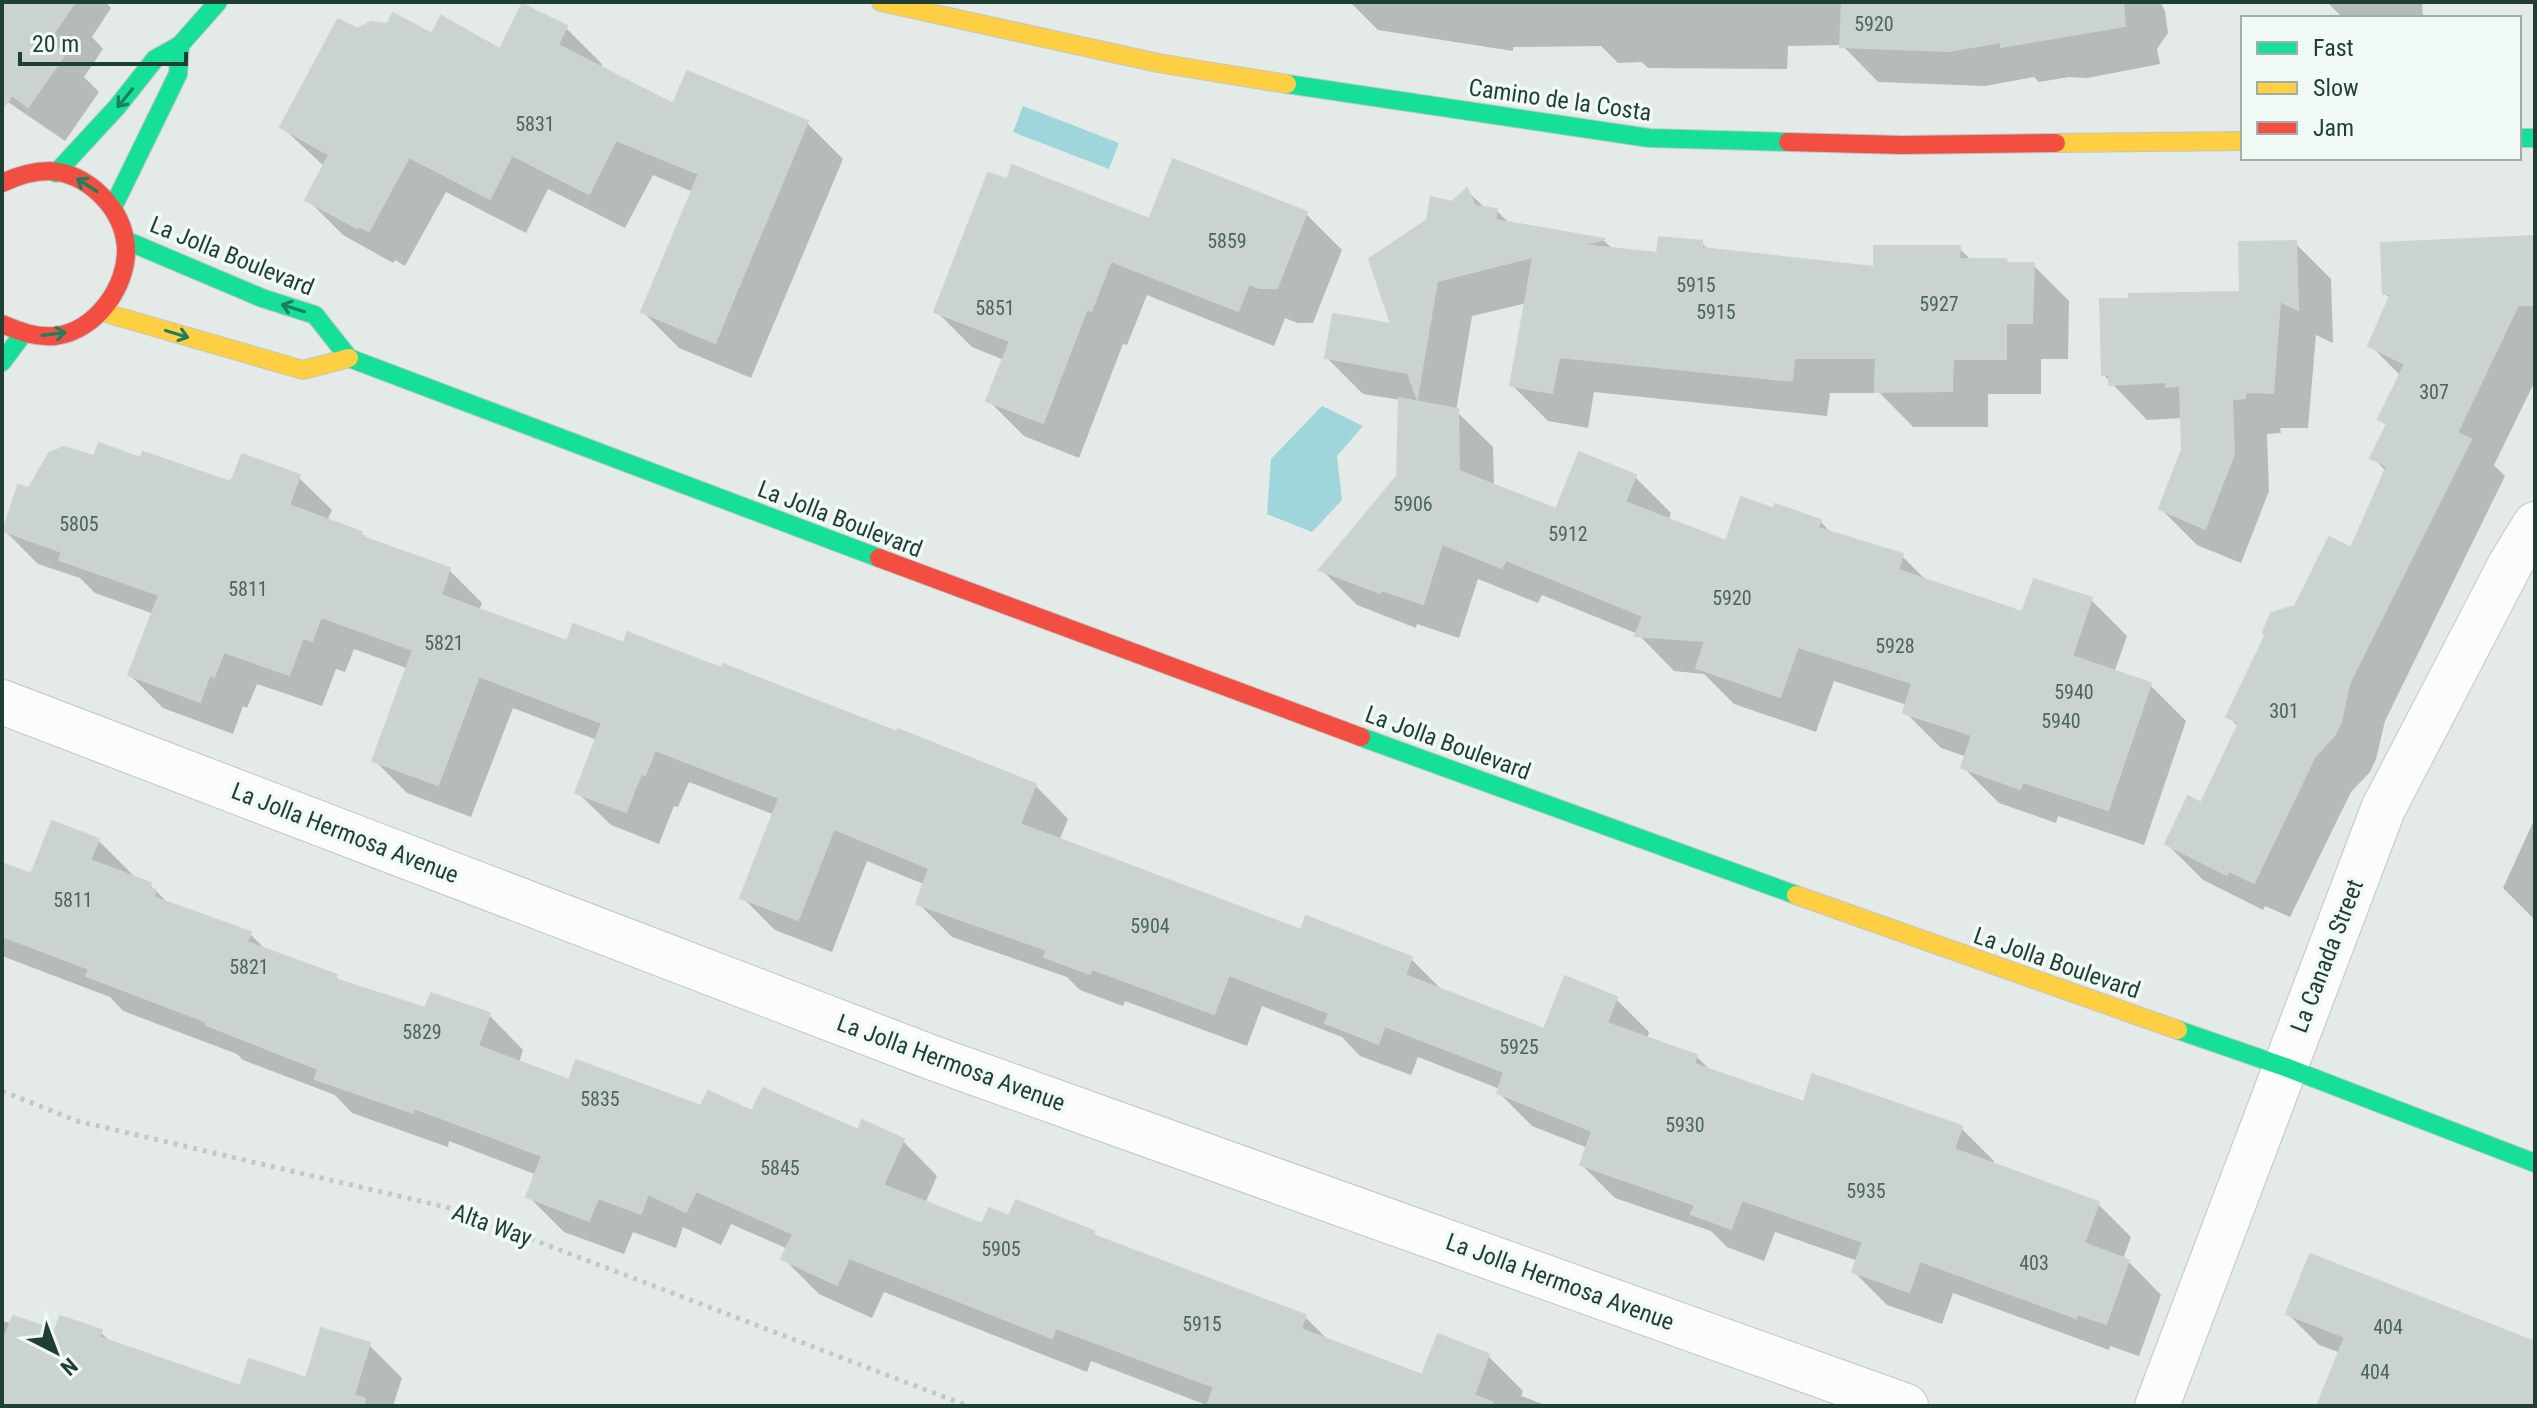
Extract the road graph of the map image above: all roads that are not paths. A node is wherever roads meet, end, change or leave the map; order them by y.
1 (218, 2) edge
2 (881, 2) edge
3 (180, 45) junction
4 (2241, 141) edge
5 (56, 173) junction
6 (2, 183) edge
7 (113, 207) junction
8 (125, 240) junction
9 (102, 312) junction
10 (2, 324) edge
11 (23, 334) junction
12 (349, 358) junction
13 (2, 362) edge
14 (2535, 524) edge
15 (2, 702) edge
16 (2285, 1067) junction
17 (2535, 1163) edge
18 (1906, 1406) edge
19 (2157, 1406) edge

1 - 3 main road
2 - 4 main road, Camino de la Costa
3 -> 5 main road
3 - 7 main road
5 - 6 main road
7 -> 5 main road
7 - 8 main road, La Jolla Boulevard
8 - 9 main road, La Jolla Boulevard
12 -> 8 main road, La Jolla Boulevard
11 -> 9 main road
9 -> 12 main road
10 - 11 main road
11 - 13 main road
12 - 16 main road, La Jolla Boulevard
14 - 16 street, La Canada Street
15 - 18 street, La Jolla Hermosa Avenue
16 - 17 main road, La Jolla Boulevard
16 - 19 street, La Canada Street

